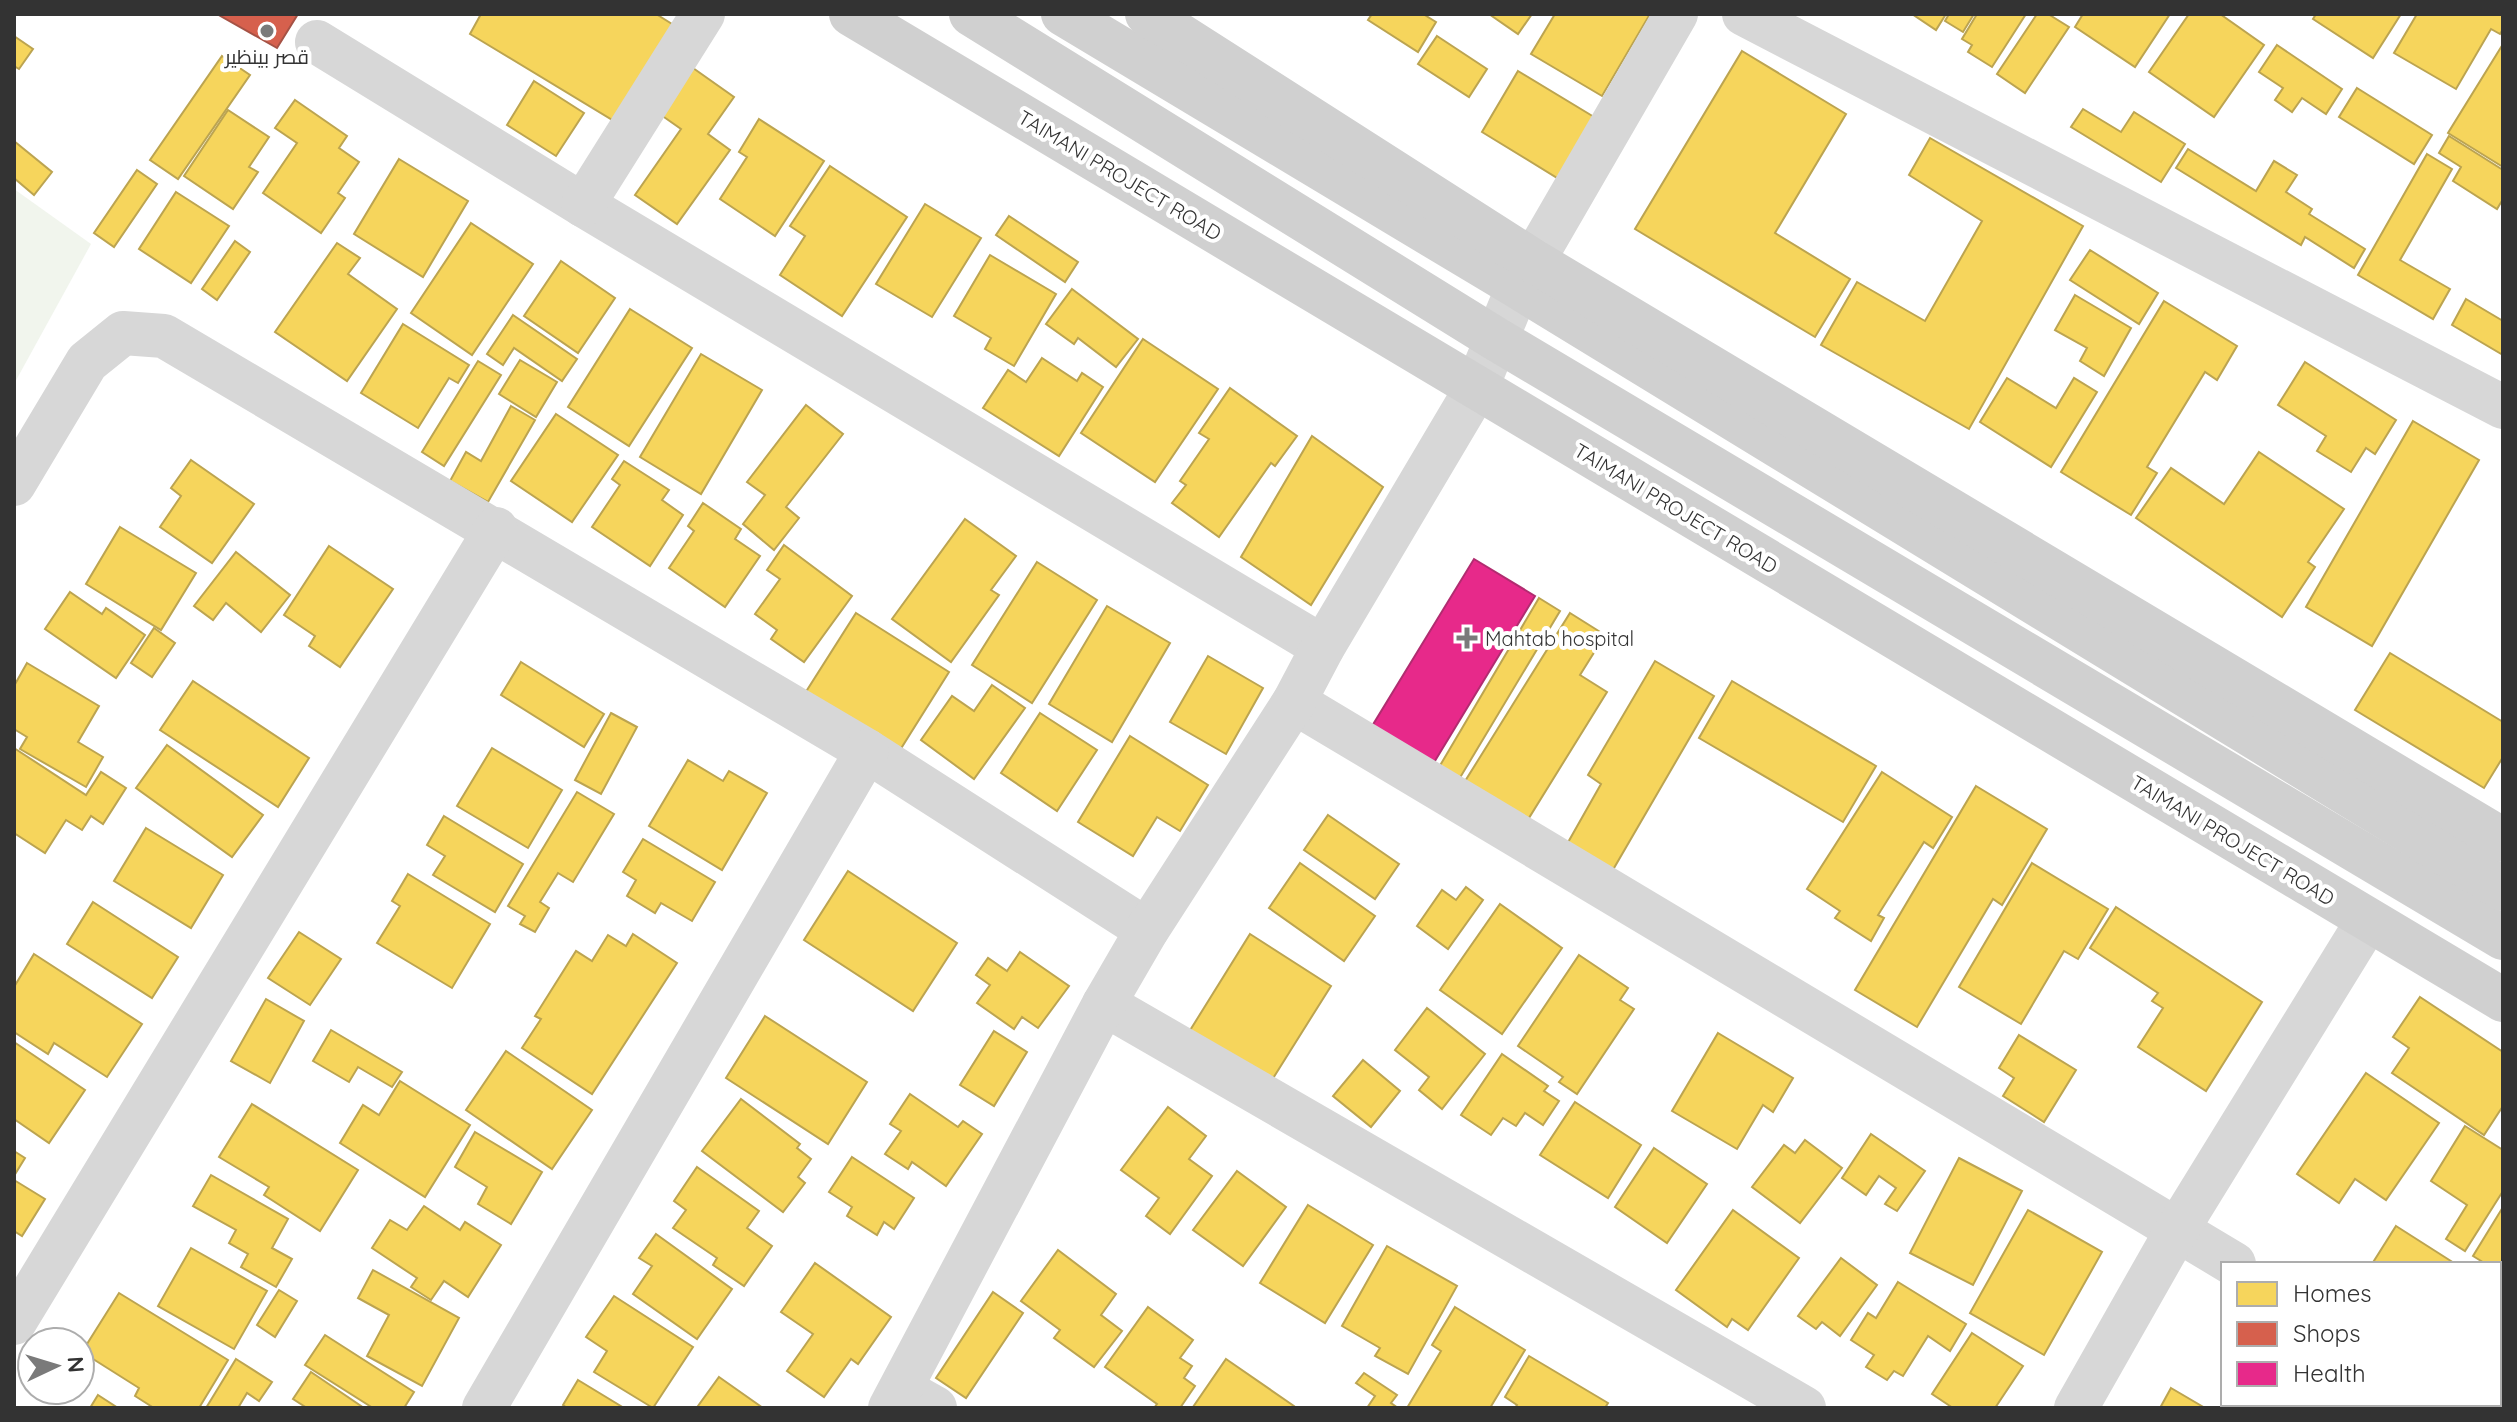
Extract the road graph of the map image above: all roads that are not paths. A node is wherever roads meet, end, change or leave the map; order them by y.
1 (703, 14) edge
2 (851, 14) edge
3 (971, 14) edge
4 (1063, 14) edge
5 (1147, 14) edge
6 (1676, 14) edge
7 (1744, 14) edge
8 (317, 42) dead end
9 (583, 205) junction
10 (1527, 274) junction
11 (1496, 339) junction
12 (1476, 389) junction
13 (2503, 407) edge
14 (14, 484) edge
15 (496, 529) junction
16 (1323, 647) junction
17 (1294, 702) junction
18 (867, 751) junction
19 (2503, 840) edge
20 (2503, 889) edge
21 (2368, 920) junction
22 (1147, 930) junction
23 (2503, 938) edge
24 (2503, 1000) edge
25 (1104, 1004) junction
26 (2177, 1230) junction
27 (2231, 1262) edge
28 (14, 1323) edge
29 (909, 1402) edge
30 (484, 1408) edge
31 (1804, 1408) edge
32 (2076, 1408) edge

1 - 9 street
2 - 12 street, TAIMANI PROJECT ROAD
3 - 11 street
4 - 10 street
5 - 10 street
6 - 10 street
7 - 13 street
8 - 9 street
9 - 16 street
10 - 11 street
10 - 19 street
10 - 20 street
11 - 12 street
11 - 23 street
12 - 16 street
12 - 21 street, TAIMANI PROJECT ROAD
14 - 15 street
15 - 18 street
15 - 28 street
16 - 17 street
17 - 22 street
17 - 26 street
18 - 22 street
18 - 30 street
21 - 24 street, TAIMANI PROJECT ROAD
21 - 26 street
22 - 25 street
25 - 29 street
25 - 31 street
26 - 27 street
26 - 32 street

